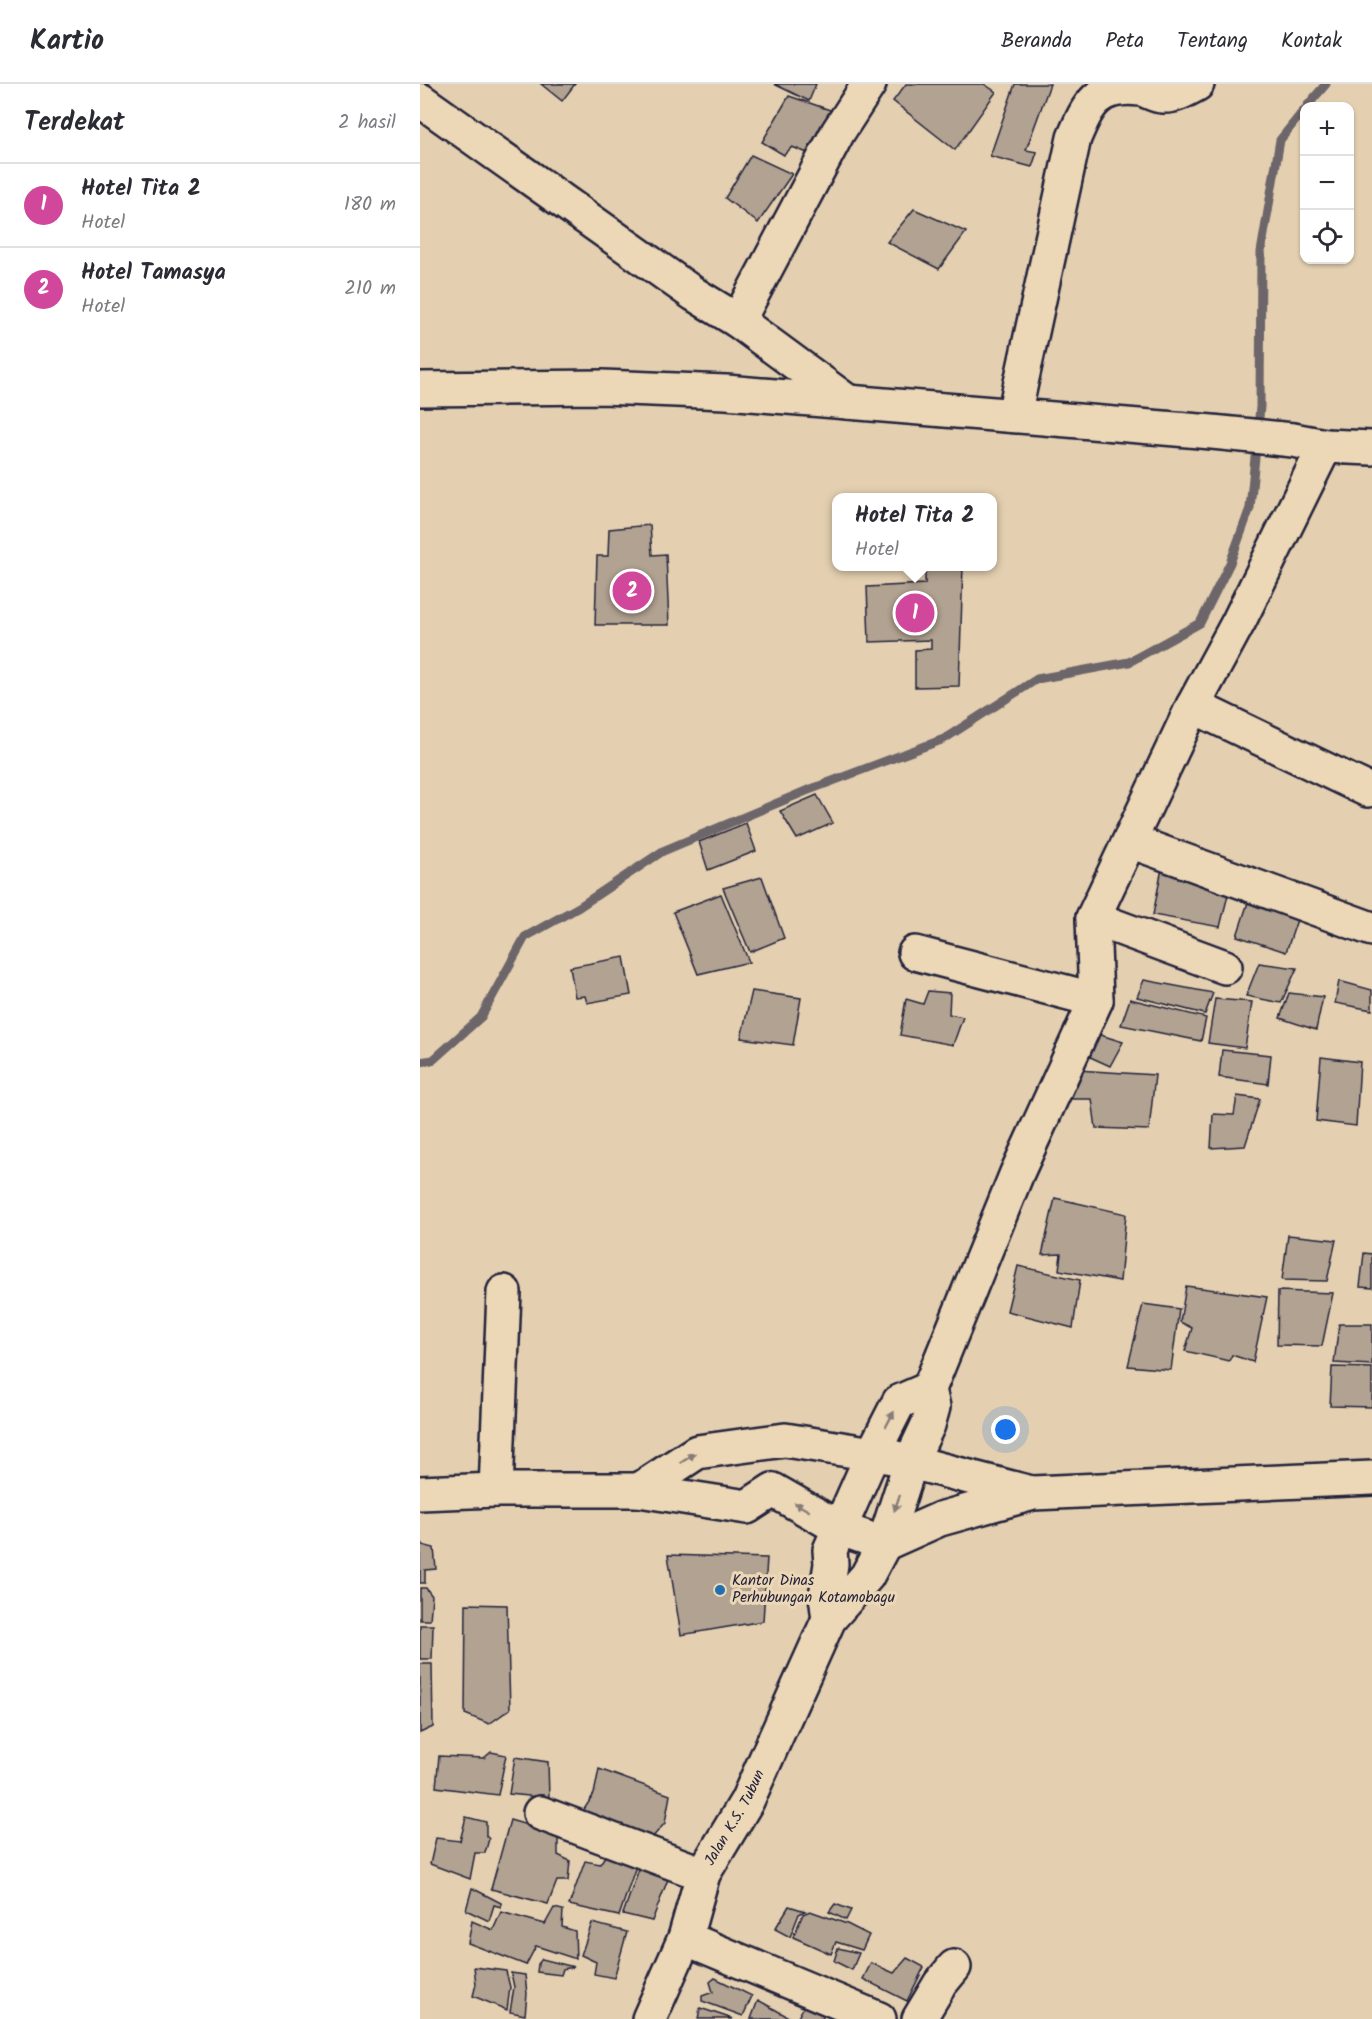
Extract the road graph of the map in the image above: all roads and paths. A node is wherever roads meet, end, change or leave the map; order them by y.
1 (869, 84) edge
2 (1197, 84) edge
3 (420, 100) edge
4 (738, 321) junction
5 (420, 389) edge
6 (848, 402) junction
7 (1014, 415) junction
8 (1309, 443) junction
9 (1372, 448) edge
10 (1193, 706) junction
11 (1368, 790) dead end
12 (1130, 841) junction
13 (1093, 918) junction
14 (1372, 929) edge
15 (915, 953) dead end
16 (1225, 967) dead end
17 (1096, 1000) junction
18 (504, 1292) dead end
19 (929, 1389) junction
20 (873, 1453) junction
21 (912, 1461) junction
22 (1372, 1478) edge
23 (496, 1490) junction
24 (639, 1490) junction
25 (420, 1493) edge
26 (1033, 1493) junction
27 (841, 1529) junction
28 (884, 1544) junction
29 (829, 1619) junction
30 (540, 1813) dead end
31 (703, 1874) junction
32 (686, 1938) junction
33 (954, 1967) dead end
34 (649, 2019) edge
35 (879, 2019) edge
36 (919, 2019) edge

1 - 4 main road
2 - 7 main road
3 - 4 main road
4 - 6 main road
5 - 6 main road
6 - 7 main road
7 - 8 main road
8 - 9 main road
8 - 10 main road
10 - 11 main road
10 - 12 main road
12 - 13 main road
12 - 14 main road
13 - 16 main road
13 - 17 main road
15 - 17 main road
17 - 19 main road
18 - 23 main road
20 -> 19 main road, Jalan K.S. Tubun
19 - 21 main road, Jalan K.S. Tubun
20 - 21 main road
24 -> 20 main road
20 - 27 main road, Jalan K.S. Tubun
21 - 26 main road
21 -> 28 main road, Jalan K.S. Tubun
22 - 26 main road
23 - 24 main road
23 - 25 main road
27 -> 24 main road
26 - 28 main road
27 - 28 main road
27 - 29 main road, Jalan K.S. Tubun
28 - 29 main road, Jalan K.S. Tubun
29 - 31 main road, Jalan K.S. Tubun
30 - 31 main road
31 - 32 main road, Jalan K.S. Tubun
32 - 34 main road, Jalan K.S. Tubun
32 - 35 main road
33 - 36 main road

